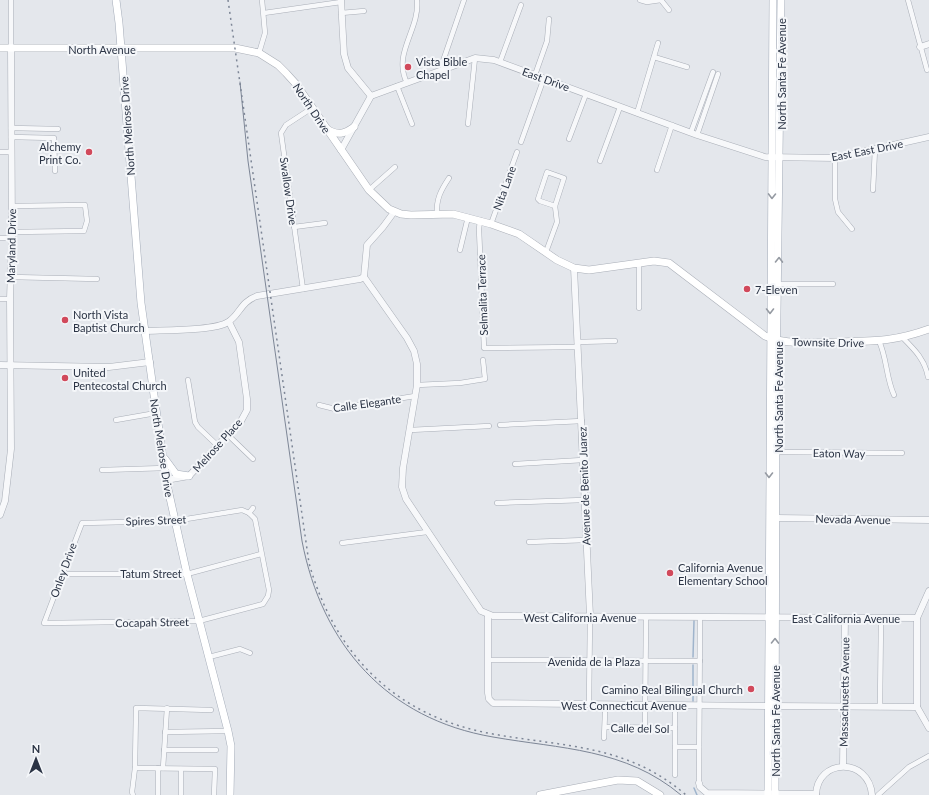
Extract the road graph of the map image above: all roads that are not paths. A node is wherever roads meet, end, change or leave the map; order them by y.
1 (11, 0) edge
2 (116, 0) edge
3 (262, 0) edge
4 (417, 0) edge
5 (464, 0) edge
6 (640, 0) edge
7 (661, 0) edge
8 (773, 0) edge
9 (781, 0) edge
10 (908, 0) edge
11 (341, 1) edge
12 (521, 5) dead end
13 (669, 10) dead end
14 (364, 12) dead end
15 (264, 13) junction
16 (341, 13) junction
17 (549, 19) dead end
18 (658, 43) dead end
19 (929, 44) edge
20 (920, 47) junction
21 (0, 48) edge
22 (11, 49) junction
23 (121, 49) junction
24 (205, 49) joint
25 (259, 53) junction
26 (654, 56) junction
27 (475, 58) junction
28 (500, 62) junction
29 (687, 67) dead end
30 (443, 70) junction
31 (927, 70) dead end
32 (716, 73) dead end
33 (535, 75) junction
34 (544, 78) junction
35 (407, 83) junction
36 (397, 86) junction
37 (586, 94) junction
38 (371, 96) junction
39 (620, 107) junction
40 (312, 108) junction
41 (637, 113) junction
42 (412, 124) dead end
43 (468, 124) dead end
44 (672, 125) junction
45 (354, 127) junction
46 (10, 128) junction
47 (58, 129) dead end
48 (326, 129) junction
49 (694, 133) junction
50 (11, 137) junction
51 (929, 137) edge
52 (569, 139) dead end
53 (521, 142) dead end
54 (875, 149) junction
55 (341, 150) junction
56 (0, 152) edge
57 (11, 152) junction
58 (518, 152) dead end
59 (776, 157) junction
60 (835, 158) junction
61 (600, 161) dead end
62 (395, 167) dead end
63 (657, 170) dead end
64 (55, 171) dead end
65 (449, 178) dead end
66 (368, 190) junction
67 (873, 190) dead end
68 (12, 206) junction
69 (555, 206) junction
70 (394, 212) junction
71 (437, 214) junction
72 (468, 217) junction
73 (480, 220) junction
74 (325, 223) dead end
75 (491, 224) junction
76 (294, 227) junction
77 (852, 229) dead end
78 (12, 235) junction
79 (0, 238) edge
80 (460, 250) dead end
81 (546, 252) junction
82 (639, 263) junction
83 (574, 268) junction
84 (11, 277) junction
85 (364, 277) junction
86 (97, 279) dead end
87 (778, 284) junction
88 (833, 284) dead end
89 (303, 288) junction
90 (0, 299) edge
91 (10, 299) junction
92 (639, 308) dead end
93 (228, 322) junction
94 (929, 329) edge
95 (145, 331) junction
96 (770, 338) junction
97 (903, 338) junction
98 (614, 341) dead end
99 (778, 341) junction
100 (879, 342) junction
101 (578, 344) junction
102 (483, 360) dead end
103 (150, 362) junction
104 (0, 365) edge
105 (10, 366) junction
106 (928, 377) dead end
107 (188, 380) dead end
108 (417, 385) junction
109 (894, 395) dead end
110 (415, 396) junction
111 (319, 405) dead end
112 (156, 413) junction
113 (116, 420) dead end
114 (582, 421) junction
115 (500, 425) dead end
116 (489, 426) dead end
117 (410, 430) junction
118 (228, 435) junction
119 (218, 446) junction
120 (777, 452) junction
121 (902, 453) dead end
122 (163, 457) junction
123 (253, 458) dead end
124 (583, 460) junction
125 (515, 464) dead end
126 (165, 468) junction
127 (102, 470) dead end
128 (189, 476) junction
129 (166, 480) junction
130 (584, 500) junction
131 (497, 503) dead end
132 (253, 508) dead end
133 (249, 513) junction
134 (0, 514) edge
135 (777, 518) junction
136 (929, 520) edge
137 (86, 521) joint
138 (174, 521) junction
139 (427, 532) junction
140 (586, 540) junction
141 (529, 542) dead end
142 (342, 543) dead end
143 (769, 546) junction
144 (261, 554) junction
145 (62, 574) junction
146 (187, 574) junction
147 (776, 575) junction
148 (929, 591) edge
149 (488, 615) junction
150 (590, 616) junction
151 (646, 617) junction
152 (700, 617) junction
153 (772, 618) junction
154 (845, 618) junction
155 (881, 618) junction
156 (917, 618) junction
157 (199, 621) junction
158 (44, 623) joint
159 (250, 653) dead end
160 (209, 657) junction
161 (488, 660) junction
162 (589, 660) junction
163 (645, 661) junction
164 (700, 661) junction
165 (589, 705) junction
166 (644, 705) junction
167 (700, 705) junction
168 (772, 706) junction
169 (844, 706) junction
170 (880, 707) junction
171 (917, 707) junction
172 (167, 708) junction
173 (211, 710) dead end
174 (605, 713) dead end
175 (675, 713) dead end
176 (605, 727) junction
177 (644, 728) junction
178 (675, 728) junction
179 (929, 728) edge
180 (165, 732) junction
181 (228, 732) junction
182 (604, 738) dead end
183 (675, 747) junction
184 (699, 747) junction
185 (164, 750) junction
186 (216, 750) dead end
187 (929, 756) edge
188 (843, 766) junction
189 (135, 768) junction
190 (161, 768) junction
191 (181, 769) junction
192 (675, 775) dead end
193 (699, 783) joint
194 (132, 794) edge
195 (158, 795) edge
196 (181, 795) edge
197 (214, 795) edge
198 (230, 795) edge
199 (540, 795) edge
200 (660, 795) edge
201 (768, 795) edge
202 (776, 795) edge
203 (816, 795) edge
204 (872, 795) edge
205 (878, 795) edge

1 - 22 street, Maryland Drive
2 - 23 main road, North Melrose Drive
3 - 15 street
4 - 35 street
5 - 30 street
6 - 7 street
7 - 13 street
8 - 59 main road, North Santa Fe Avenue
9 - 59 main road, North Santa Fe Avenue
10 - 20 street
11 - 15 street
11 - 16 street
12 - 28 street
14 - 16 street
15 - 25 street
16 - 38 street
17 - 33 street
18 - 26 street
19 - 20 street
20 - 31 street
21 - 22 main road, North Avenue
22 - 23 main road, North Avenue
22 - 46 street, Maryland Drive
23 - 24 main road, North Avenue
23 - 95 main road, North Melrose Drive
24 - 25 main road, North Drive
25 - 40 main road, North Drive
26 - 29 street
26 - 41 street
27 - 28 street, East Drive
27 - 30 street, East Drive
27 - 43 street
28 - 33 street, East Drive
30 - 35 street, East Drive
32 - 49 street
33 - 34 street, East Drive
34 - 37 street, East Drive
34 - 53 street
35 - 36 street, East Drive
36 - 38 street, East Drive
36 - 42 street
37 - 39 street, East Drive
37 - 52 street
38 - 45 street
39 - 41 street, East Drive
39 - 61 street
40 - 48 main road, North Drive
40 - 76 street, Swallow Drive
41 - 44 street, East Drive
44 - 49 street, East Drive
44 - 63 street
45 - 48 main road
45 - 55 street
46 - 47 street
46 - 50 street, Maryland Drive
48 - 55 main road, North Drive
49 - 59 street, East Drive
50 - 57 street, Maryland Drive
50 - 64 street
51 - 54 street, East East Drive
54 - 60 street, East East Drive
54 - 67 street
55 - 66 main road, North Drive
56 - 57 street
57 - 68 street, Maryland Drive
58 - 75 street, Nita Lane
59 - 60 street, East East Drive
87 -> 59 main road, North Santa Fe Avenue
59 -> 96 main road, North Santa Fe Avenue
60 - 77 street
62 - 66 street
65 - 71 street
66 - 70 main road, North Drive
68 - 78 street, Maryland Drive
68 - 78 street
69 - 69 street
69 - 81 street
70 - 71 main road
70 - 85 street
71 - 72 main road
72 - 73 main road
72 - 80 street
73 - 75 main road
73 - 101 street, Selmalita Terrace
74 - 76 street
75 - 81 main road
76 - 89 street, Swallow Drive
78 - 79 street
78 - 84 street, Maryland Drive
81 - 83 main road
82 - 83 main road, Townsite Drive
82 - 92 street
82 - 96 main road, Townsite Drive
83 - 101 street, Avenue de Benito Juarez
84 - 86 street
84 - 91 street, Maryland Drive
85 - 89 street
85 - 108 street
87 - 88 street
87 - 99 main road, North Santa Fe Avenue
89 - 93 street
90 - 91 street
91 - 105 street, Maryland Drive
93 - 95 street
93 - 118 street, Melrose Place
94 - 97 main road, Townsite Drive
95 - 103 main road, North Melrose Drive
96 - 99 main road, Townsite Drive
96 -> 143 main road, North Santa Fe Avenue
97 - 100 main road, Townsite Drive
97 - 106 street
98 - 101 street
99 - 100 main road, Townsite Drive
99 - 120 main road, North Santa Fe Avenue
100 - 109 street, Townsite Drive
101 - 114 street, Avenue de Benito Juarez
102 - 108 street
103 - 105 street
103 - 112 main road, North Melrose Drive
104 - 105 street
105 - 134 street, Maryland Drive
107 - 119 street
108 - 110 street
110 - 111 street, Calle Elegante
110 - 117 street
112 - 113 street
112 - 122 main road, North Melrose Drive
114 - 115 street
114 - 124 street, Avenue de Benito Juarez
116 - 117 street
117 - 139 street
118 - 119 street, Melrose Place
118 - 123 street
119 - 128 street, Melrose Place
120 - 121 street, Eaton Way
120 - 135 main road, North Santa Fe Avenue
122 - 126 main road, North Melrose Drive
122 - 128 main road
124 - 125 street
124 - 130 street, Avenue de Benito Juarez
126 - 127 street
126 - 129 main road, North Melrose Drive
128 - 129 street, Melrose Place
129 - 138 main road, North Melrose Drive
130 - 131 street
130 - 140 street, Avenue de Benito Juarez
132 - 133 street
133 - 138 street, Spires Street
133 - 144 street
135 - 136 street, Nevada Avenue
135 - 147 main road, North Santa Fe Avenue
137 - 138 street, Spires Street
137 - 145 street, Onley Drive
138 - 146 main road, North Melrose Drive
139 - 142 street
139 - 149 street
140 - 141 street
140 - 150 street, Avenue de Benito Juarez
143 - 147 main road
143 - 153 main road, North Santa Fe Avenue
144 - 146 street, Tatum Street
144 - 157 street, Cocapah Street
145 - 146 street, Tatum Street
145 - 158 street, Onley Drive
146 - 157 main road, North Melrose Drive
147 - 153 main road, North Santa Fe Avenue
148 - 156 street
149 - 150 street, West California Avenue
149 - 161 street
150 - 151 street, West California Avenue
150 - 162 street, Avenue de Benito Juarez
151 - 152 street, West California Avenue
151 - 163 street
152 - 153 street, West California Avenue
152 - 164 street
153 - 154 street, East California Avenue
153 - 168 main road, North Santa Fe Avenue
154 - 155 street, East California Avenue
154 - 169 street, Massachusetts Avenue
155 - 156 street, East California Avenue
155 - 170 street
156 - 171 street
157 - 158 street, Cocapah Street
157 - 160 main road, North Melrose Drive
159 - 160 street
160 - 181 main road, North Melrose Drive
161 - 162 street, Avenida de la Plaza
161 - 165 street, West Connecticut Avenue
162 - 163 street, Avenida de la Plaza
162 - 165 street, Avenue de Benito Juarez
163 - 164 street, Avenida de la Plaza
163 - 166 street
164 - 167 street
165 - 166 street, West Connecticut Avenue
166 - 167 street, West Connecticut Avenue
166 - 177 street
167 - 168 street, West Connecticut Avenue
167 - 184 street
168 - 169 street, West Connecticut Avenue
168 - 201 main road, North Santa Fe Avenue
168 - 202 main road, North Santa Fe Avenue
169 - 170 street, West Connecticut Avenue
169 - 188 street, Massachusetts Avenue
170 - 171 street, West Connecticut Avenue
171 - 179 street
172 - 173 street
172 - 180 street
172 - 189 street
174 - 176 street
175 - 178 street
176 - 177 street, Calle del Sol
176 - 182 street
177 - 178 street, Calle del Sol
178 - 183 street
180 - 181 street
180 - 185 street
181 - 198 main road, North Melrose Drive
183 - 184 street
183 - 192 street
184 - 193 street
185 - 186 street
185 - 190 street
187 - 205 street
188 - 203 street
188 - 204 street
189 - 190 street
189 - 194 street
190 - 191 street
190 - 195 street
191 - 196 street
191 - 197 street
193 - 201 street
199 - 200 main road
201 - 202 street
202 - 203 street

